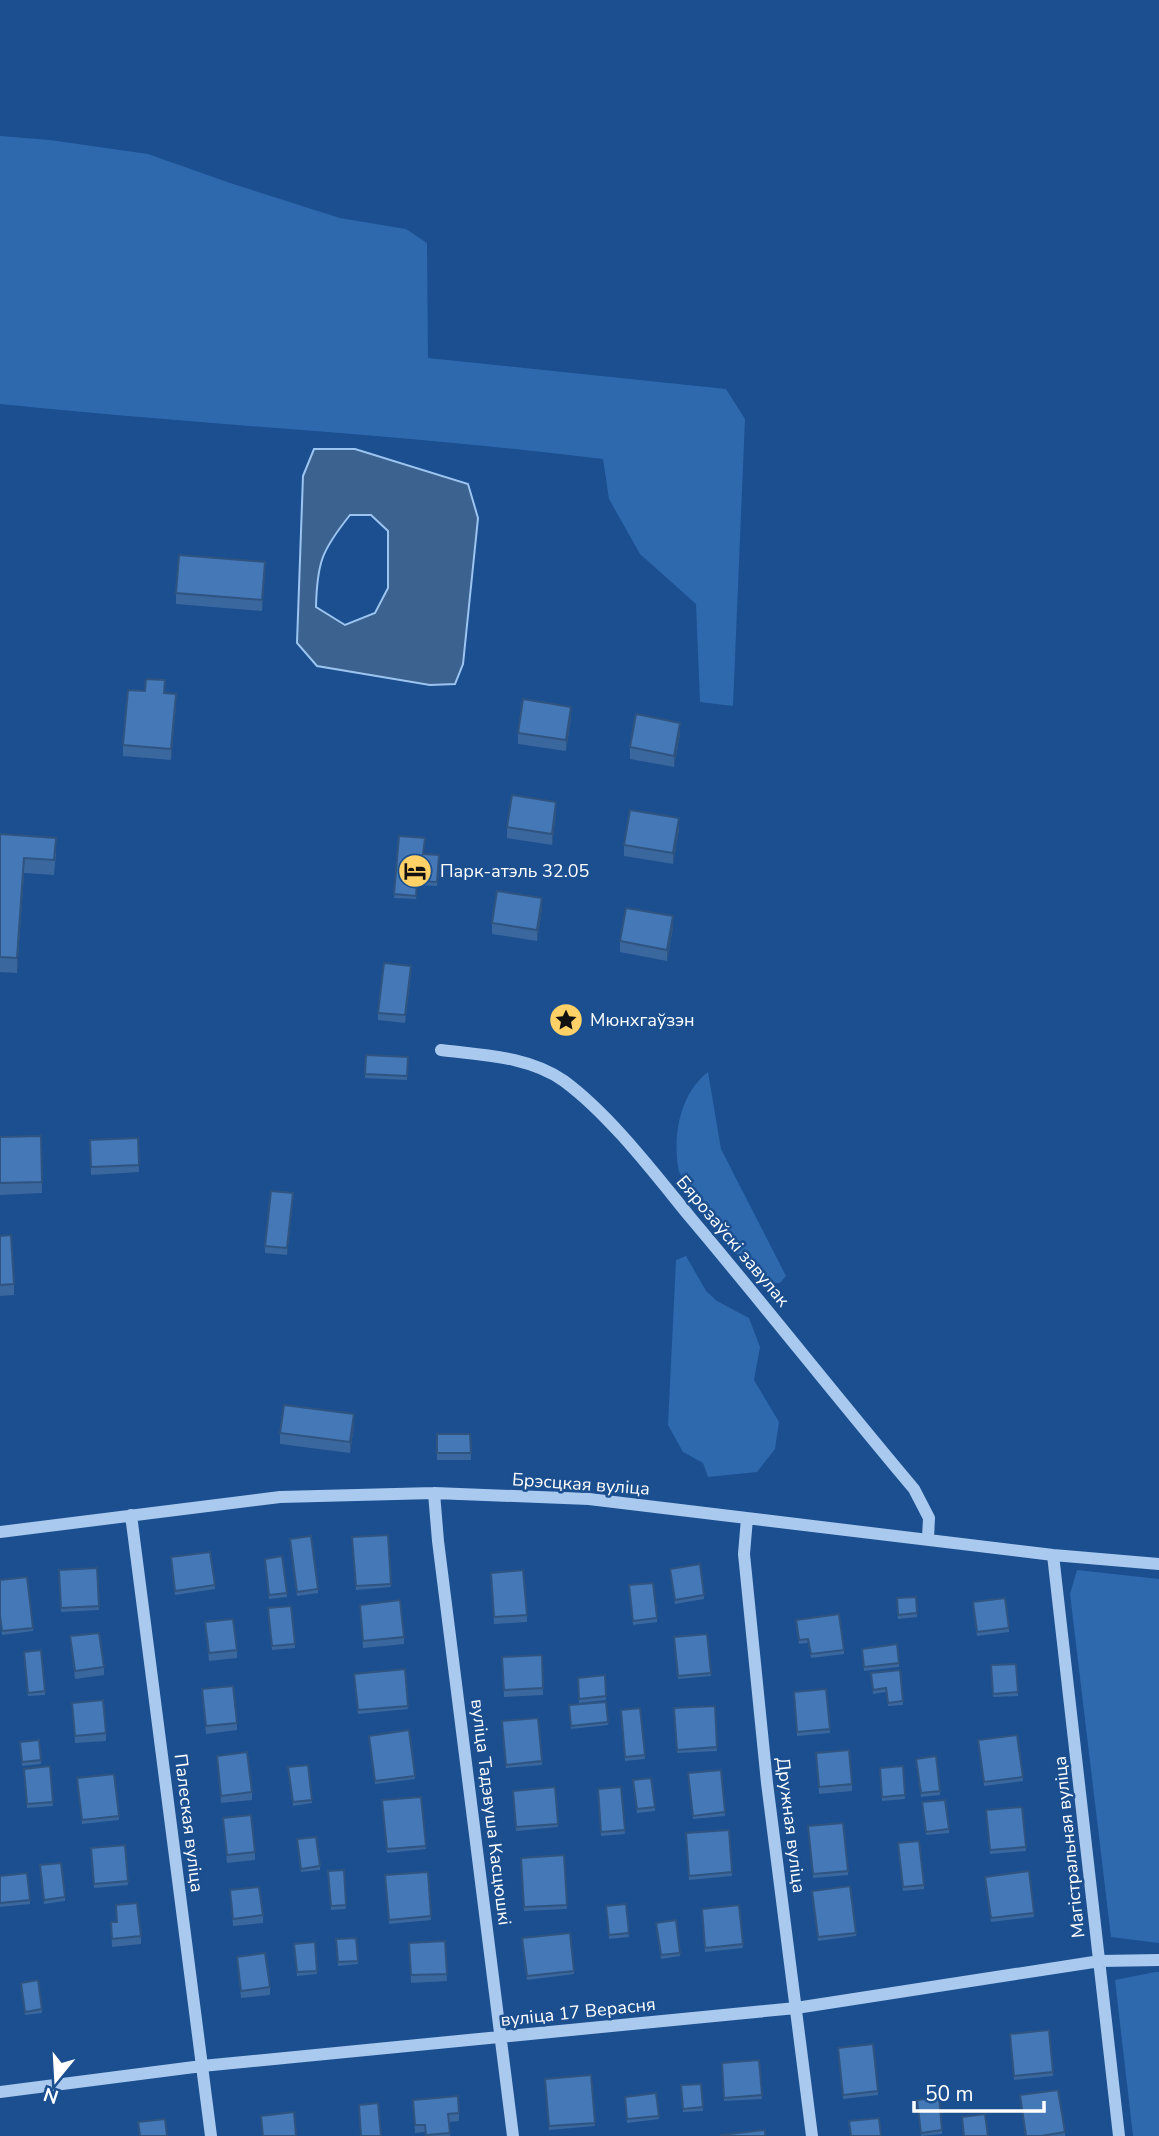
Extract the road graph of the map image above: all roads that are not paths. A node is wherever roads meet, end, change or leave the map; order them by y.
1 (441, 1050) dead end
2 (434, 1493) junction
3 (131, 1515) junction
4 (747, 1518) junction
5 (0, 1532) edge
6 (928, 1538) junction
7 (1054, 1555) junction
8 (1159, 1564) edge
9 (1159, 1959) edge
10 (1100, 1961) junction
11 (796, 2008) junction
12 (501, 2037) junction
13 (202, 2066) junction
14 (0, 2092) edge
15 (211, 2136) edge
16 (513, 2136) edge
17 (812, 2136) edge
18 (1119, 2136) edge

1 - 6 street, Бярозаўскі завулак
2 - 3 street, Брэсцкая вуліца
2 - 4 street, Брэсцкая вуліца
2 - 12 street, вуліца Тадэвуша Касцюшкі
3 - 5 street, Брэсцкая вуліца
3 - 13 street, Палеская вуліца
4 - 6 street, Брэсцкая вуліца
4 - 11 street, Дружная вуліца
6 - 7 street, Брэсцкая вуліца
7 - 8 street, Брэсцкая вуліца
7 - 10 street, Магістральная вуліца
9 - 10 street, вуліца 17 Верасня
10 - 11 street, вуліца 17 Верасня
10 - 18 street, Магістральная вуліца
11 - 12 street, вуліца 17 Верасня
11 - 17 street, Дружная вуліца
12 - 13 street, вуліца 17 Верасня
12 - 16 street, вуліца Тадэвуша Касцюшкі
13 - 14 street, вуліца 17 Верасня
13 - 15 street, Палеская вуліца

